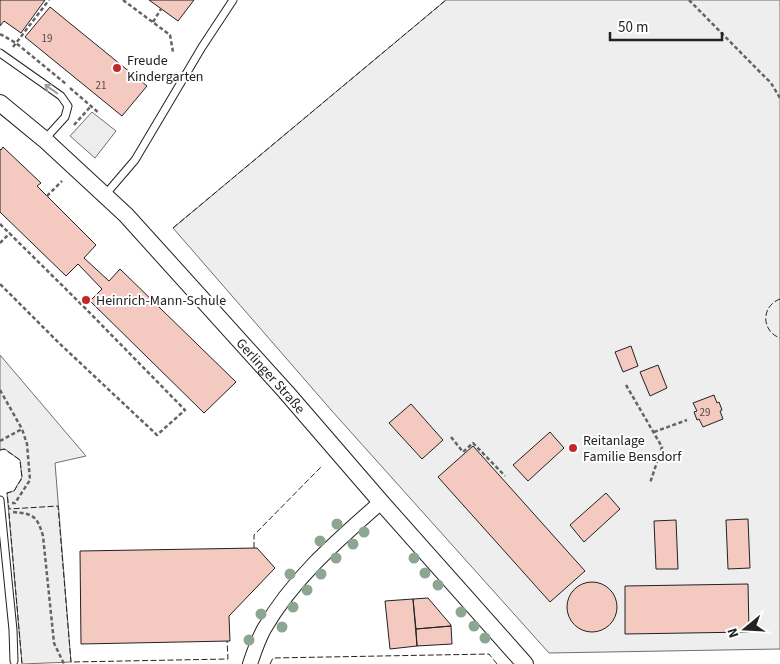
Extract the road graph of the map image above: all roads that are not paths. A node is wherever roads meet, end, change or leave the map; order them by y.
1 (233, 0) edge
2 (0, 54) edge
3 (0, 103) edge
4 (45, 140) junction
5 (104, 195) junction
6 (0, 500) edge
7 (381, 502) junction
8 (1, 508) edge
9 (14, 661) dead end
10 (250, 664) edge
11 (525, 664) edge

1 - 5 lane
4 -> 2 lane
3 - 4 street, Gerlinger Straße
4 - 5 street, Gerlinger Straße
5 - 7 street, Gerlinger Straße
6 - 8 lane
7 - 10 street
7 - 11 street, Gerlinger Straße
8 - 9 lane

